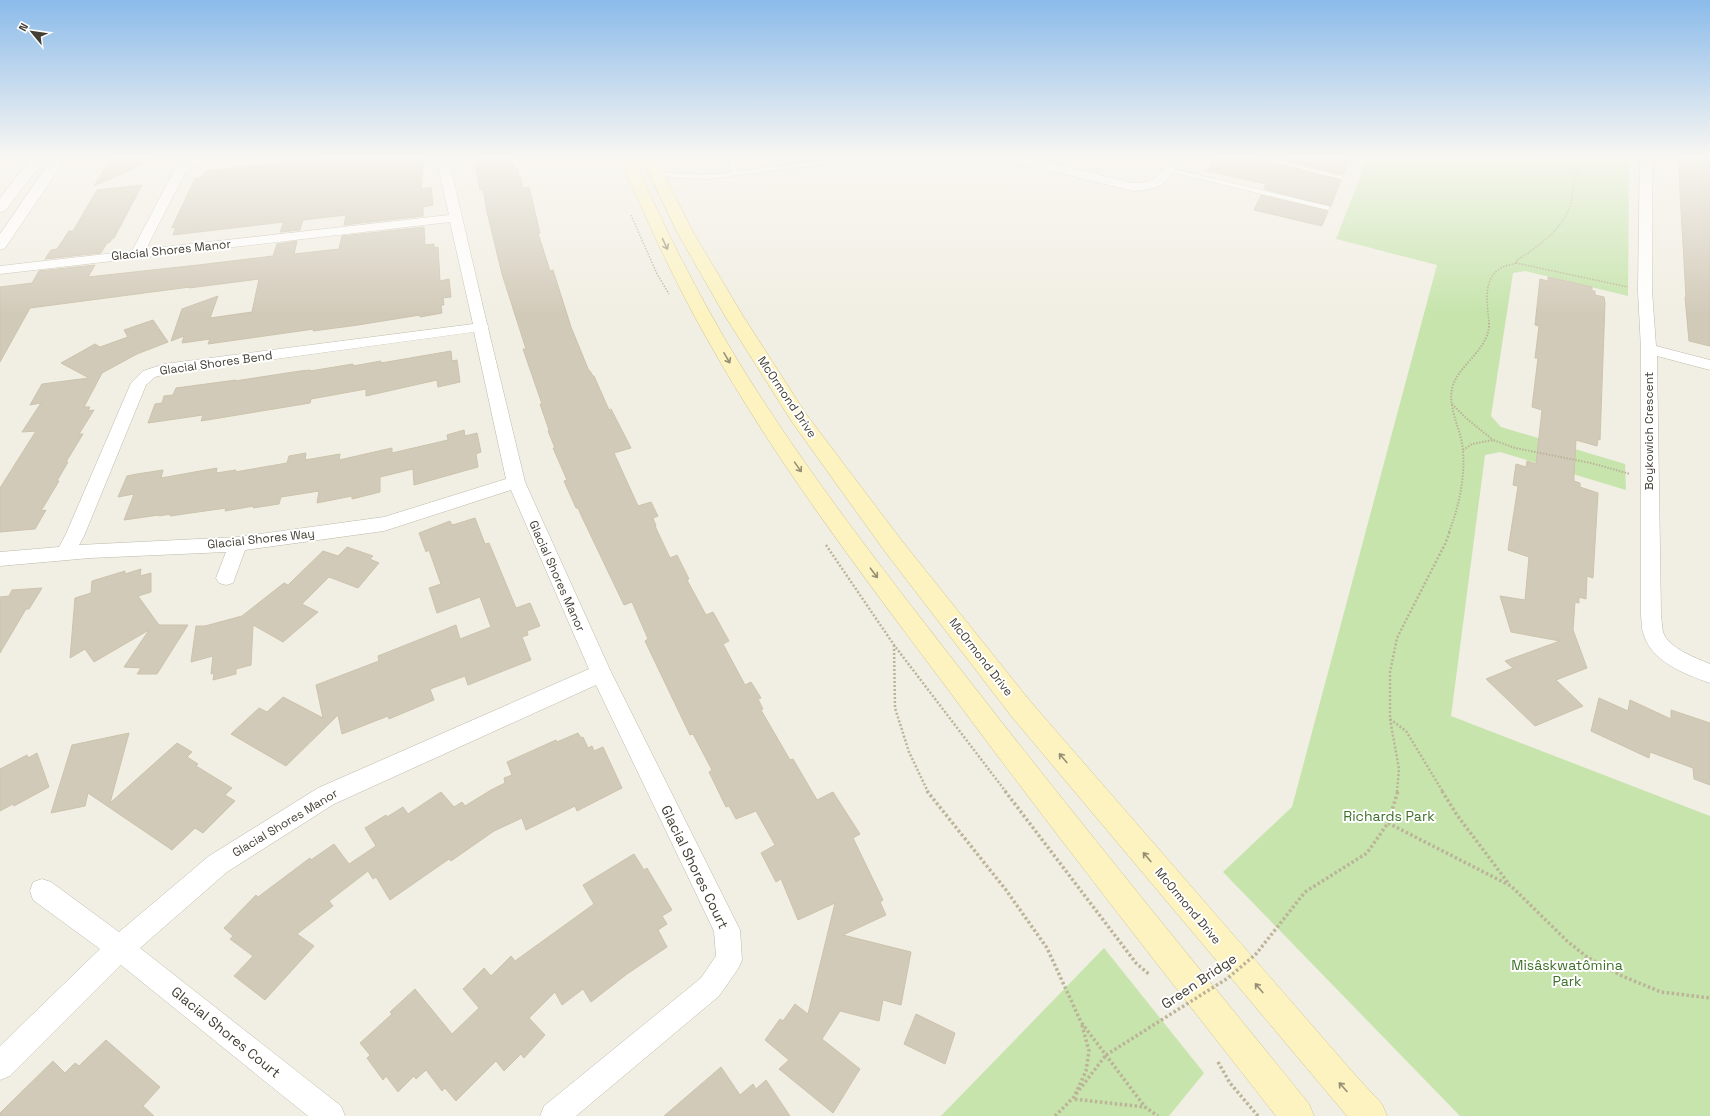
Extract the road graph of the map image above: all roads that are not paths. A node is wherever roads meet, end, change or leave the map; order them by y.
1 (25, 209) edge
2 (160, 209) edge
3 (453, 209) edge
4 (650, 209) edge
5 (673, 209) edge
6 (1646, 209) edge
7 (455, 218) junction
8 (0, 245) edge
9 (137, 254) junction
10 (0, 270) edge
11 (482, 327) junction
12 (1649, 349) junction
13 (1710, 365) edge
14 (516, 482) junction
15 (238, 544) junction
16 (64, 554) junction
17 (0, 559) edge
18 (226, 578) dead end
19 (601, 673) junction
20 (1710, 674) edge
21 (42, 891) dead end
22 (120, 948) junction
23 (0, 1066) edge
24 (332, 1116) edge
25 (554, 1116) edge
26 (1297, 1116) edge
27 (1370, 1116) edge

1 - 8 street
2 - 9 street
3 - 7 street
4 -> 26 main road
27 -> 5 main road, McOrmond Drive
6 - 12 street, Boykowich Crescent
7 - 9 street, Glacial Shores Manor
7 - 11 street, Glacial Shores Manor
9 - 10 street, Glacial Shores Manor
11 - 14 street, Glacial Shores Manor
11 - 16 street, Glacial Shores Bend
12 - 13 street
12 - 20 street, Boykowich Crescent
14 - 15 street, Glacial Shores Way
14 - 19 street, Glacial Shores Manor
15 - 16 street, Glacial Shores Way
15 - 18 street
16 - 17 street, Glacial Shores Way
19 - 22 street, Glacial Shores Manor
19 - 25 street, Glacial Shores Court
21 - 22 street, Glacial Shores Court
22 - 23 street, Glacial Shores Manor
22 - 24 street, Glacial Shores Court

